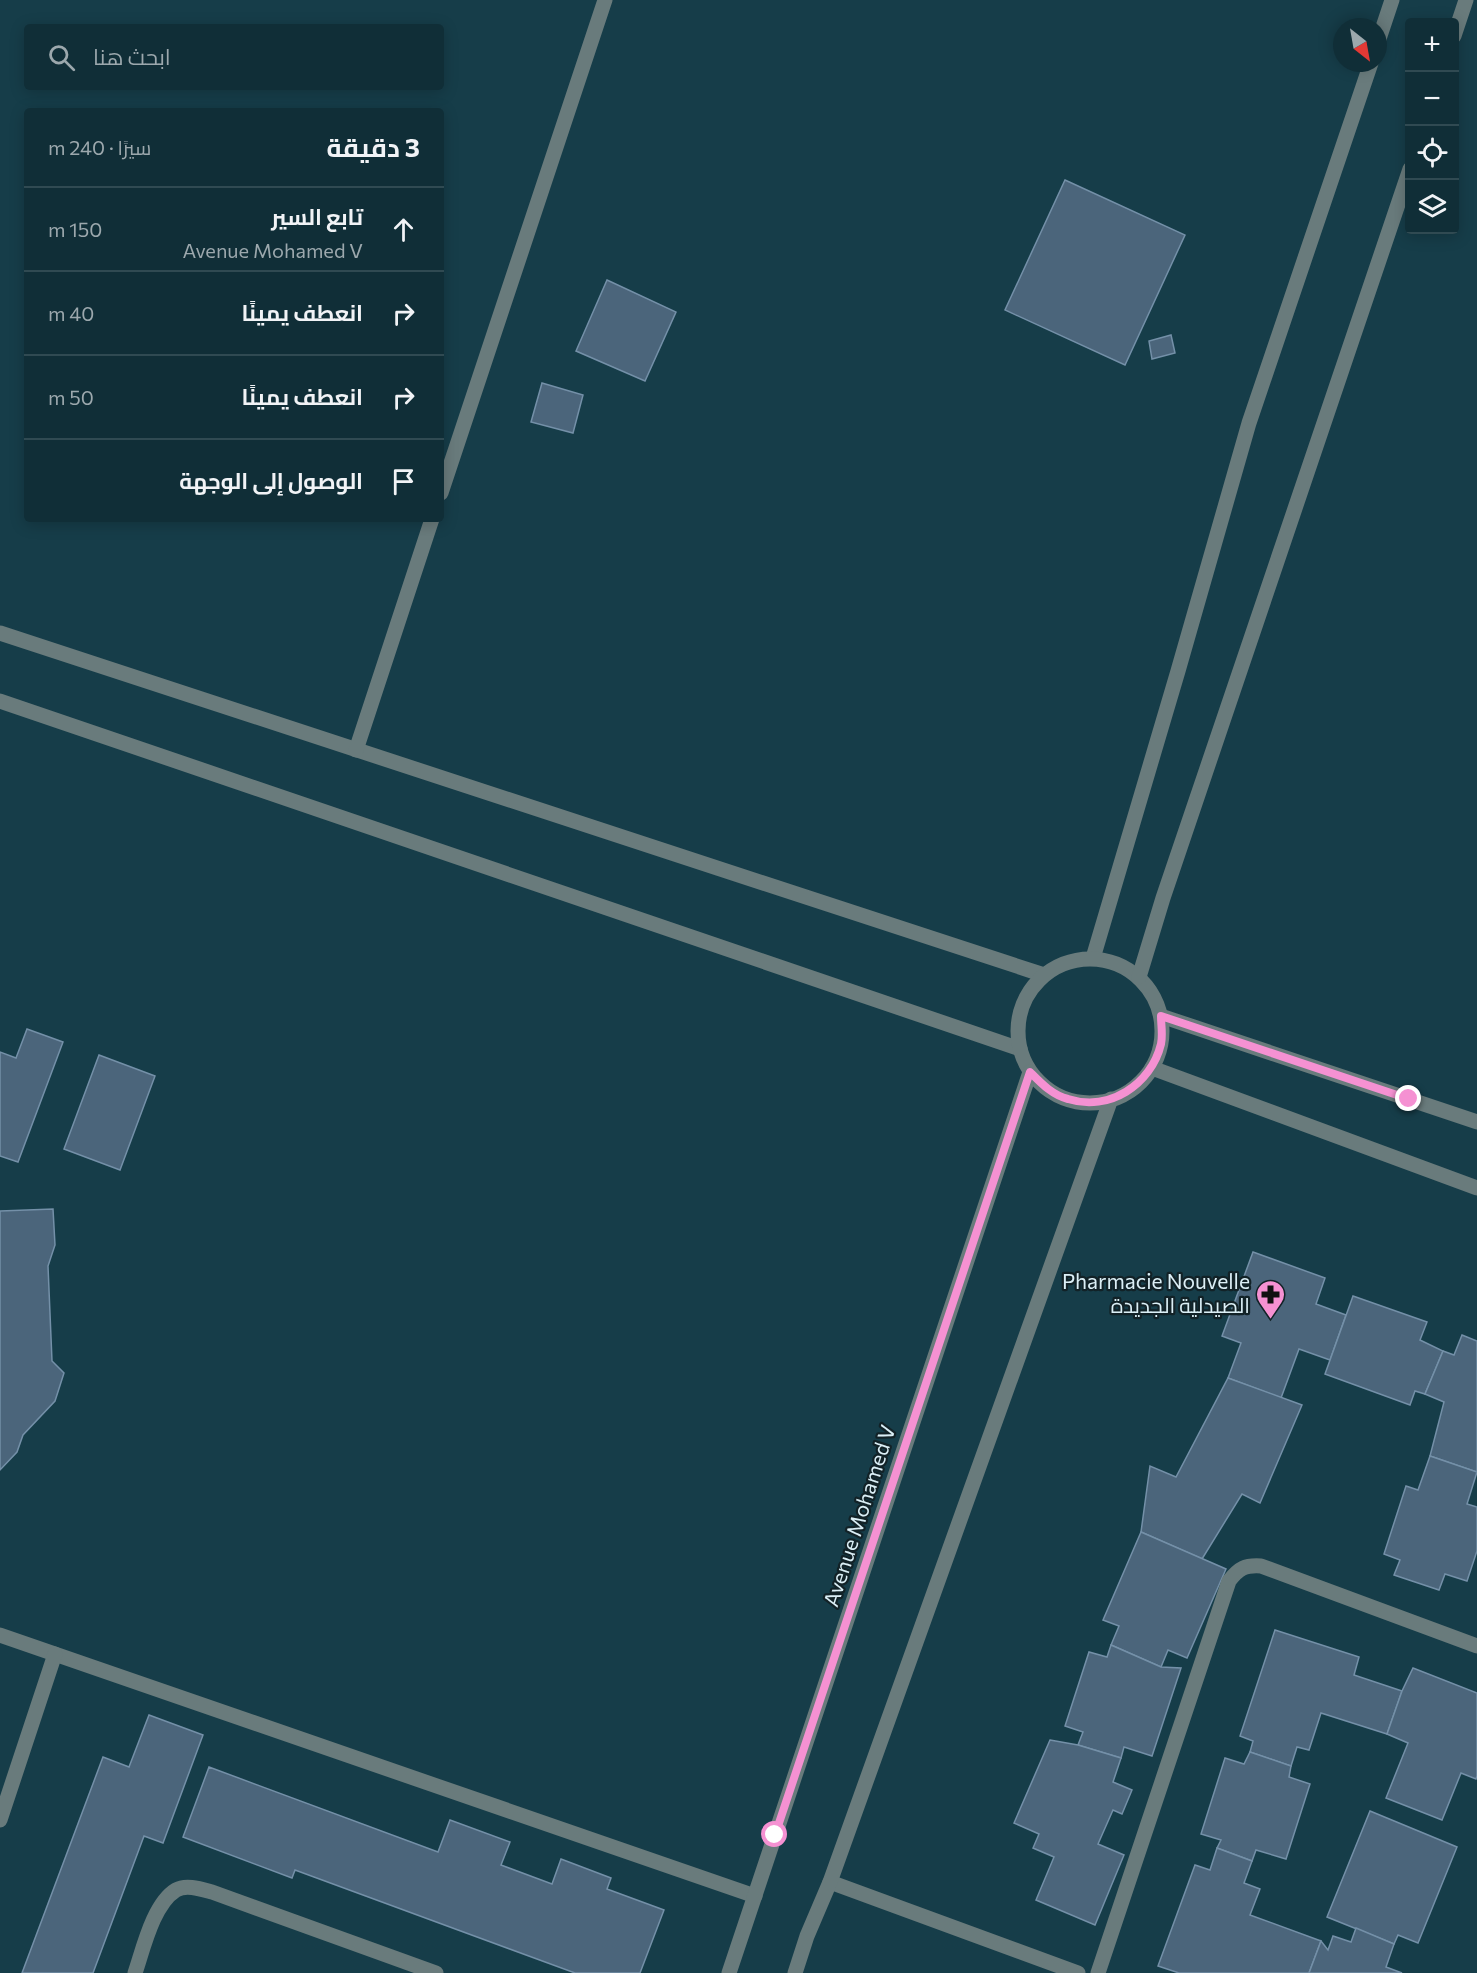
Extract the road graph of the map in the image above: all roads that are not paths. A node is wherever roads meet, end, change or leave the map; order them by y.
1 (605, 0) edge
2 (1392, 0) edge
3 (1466, 0) edge
4 (1386, 18) edge
5 (1459, 23) edge
6 (1368, 72) edge
7 (1406, 180) edge
8 (444, 484) edge
9 (431, 522) edge
10 (0, 633) edge
11 (0, 701) edge
12 (356, 750) junction
13 (1093, 958) junction
14 (1044, 975) junction
15 (1139, 977) junction
16 (1161, 1016) junction
17 (1020, 1049) junction
18 (1152, 1068) junction
19 (1030, 1072) junction
20 (1111, 1099) junction
21 (1477, 1122) edge
22 (1477, 1188) edge
23 (0, 1635) edge
24 (1477, 1646) edge
25 (55, 1654) junction
26 (0, 1820) edge
27 (830, 1882) junction
28 (755, 1896) junction
29 (135, 1973) edge
30 (436, 1973) edge
31 (729, 1973) edge
32 (795, 1973) edge
33 (1078, 1973) edge
34 (1098, 1973) edge

1 - 8 street
2 - 4 street
3 - 5 street
6 - 13 street
7 - 15 street
9 - 12 street
10 - 12 street
11 - 17 street
12 - 14 street
13 - 14 street
13 - 15 street
14 - 17 street
15 - 16 street
16 - 18 street
16 - 21 street
17 - 19 street
18 - 20 street
18 - 22 street
19 - 20 street
19 - 28 street, Avenue Mohamed V
20 - 27 street
23 - 25 street
24 - 34 street
25 - 26 street
25 - 28 street
27 - 32 street
27 - 33 street
28 - 31 street, Avenue Mohamed V
29 - 30 street

